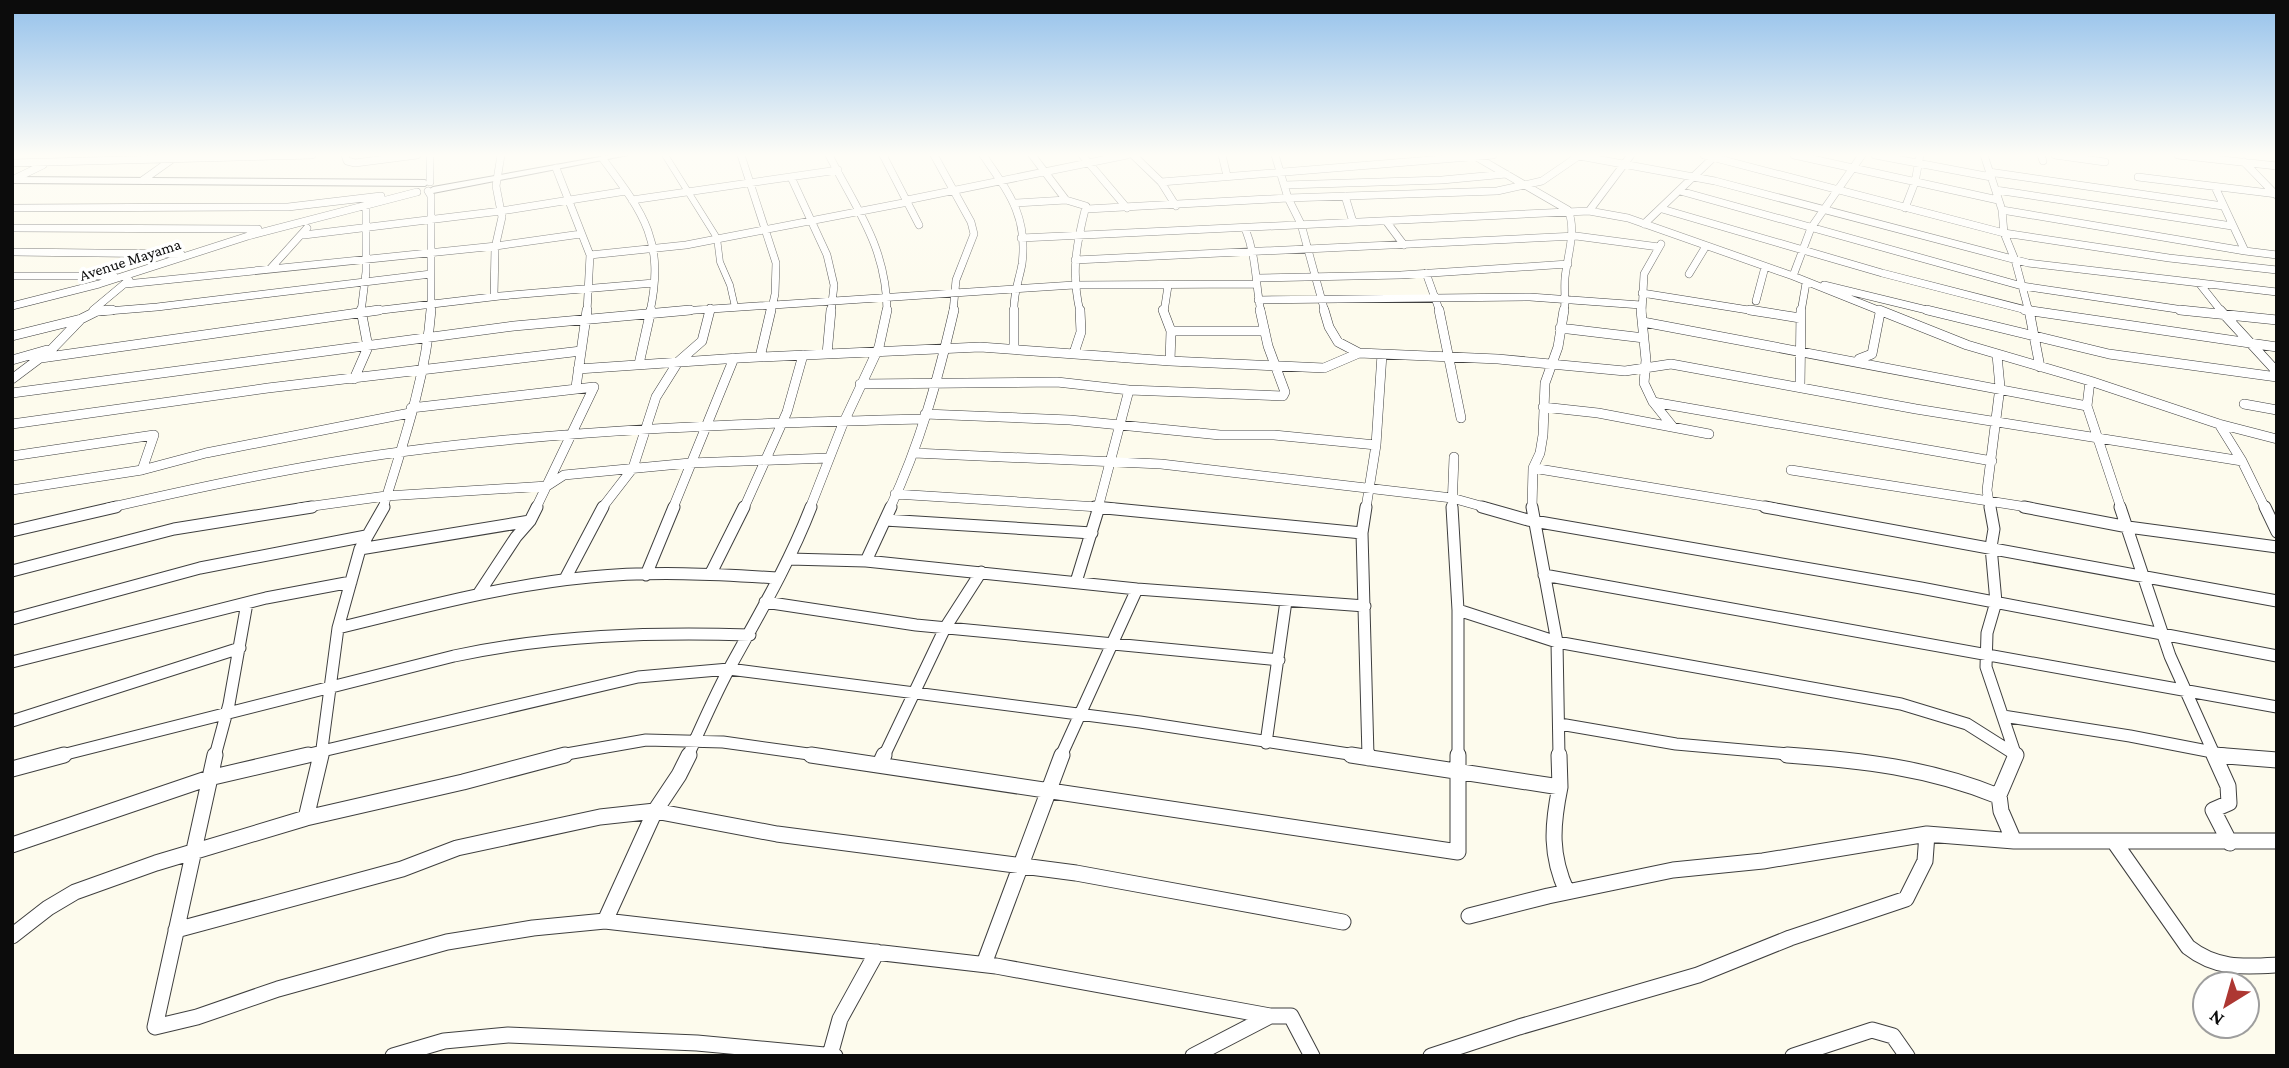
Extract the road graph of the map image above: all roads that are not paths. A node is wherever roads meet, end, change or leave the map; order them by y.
1 (304, 205) edge
2 (373, 205) edge
3 (431, 205) edge
4 (500, 205) edge
5 (539, 205) edge
6 (570, 205) edge
7 (634, 205) edge
8 (697, 205) edge
9 (759, 205) edge
10 (803, 205) edge
11 (858, 205) edge
12 (890, 205) edge
13 (910, 205) edge
14 (962, 205) edge
15 (1017, 205) edge
16 (1083, 205) edge
17 (1124, 205) edge
18 (1192, 205) edge
19 (1291, 205) edge
20 (1348, 205) edge
21 (1560, 205) edge
22 (1593, 205) edge
23 (1665, 205) edge
24 (1729, 205) edge
25 (1809, 205) edge
26 (1828, 205) edge
27 (1892, 205) edge
28 (1906, 205) edge
29 (2000, 205) edge
30 (2093, 205) edge
31 (2214, 205) edge
32 (1176, 206) joint
33 (2222, 206) joint
34 (366, 207) junction
35 (12, 208) edge
36 (1127, 208) junction
37 (1905, 208) junction
38 (1087, 209) junction
39 (1661, 209) junction
40 (1825, 209) junction
41 (1568, 210) junction
42 (2002, 210) junction
43 (501, 211) junction
44 (861, 211) junction
45 (1589, 211) junction
46 (311, 220) junction
47 (431, 220) junction
48 (1386, 221) junction
49 (811, 222) junction
50 (1353, 222) junction
51 (1644, 223) junction
52 (1301, 224) junction
53 (919, 225) dead end
54 (2232, 226) junction
55 (281, 227) junction
56 (12, 228) edge
57 (365, 228) junction
58 (1245, 228) junction
59 (1811, 228) junction
60 (766, 230) junction
61 (1668, 233) junction
62 (2004, 233) junction
63 (581, 234) junction
64 (304, 235) junction
65 (1078, 237) junction
66 (1571, 237) junction
67 (717, 238) junction
68 (1021, 238) junction
69 (1404, 245) junction
70 (496, 246) junction
71 (1706, 246) junction
72 (655, 247) junction
73 (1659, 247) junction
74 (1307, 249) junction
75 (1800, 249) junction
76 (2245, 251) junction
77 (12, 252) edge
78 (431, 252) junction
79 (1255, 253) junction
80 (192, 254) junction
81 (590, 255) junction
82 (2277, 256) edge
83 (365, 259) junction
84 (1076, 260) junction
85 (2015, 260) junction
86 (1568, 264) junction
87 (1765, 267) junction
88 (2265, 268) junction
89 (270, 270) junction
90 (2277, 270) edge
91 (431, 274) junction
92 (1426, 274) junction
93 (1689, 274) dead end
94 (12, 276) edge
95 (129, 277) junction
96 (1316, 277) junction
97 (1799, 279) junction
98 (366, 281) junction
99 (1256, 281) junction
100 (654, 283) junction
101 (2199, 283) junction
102 (1074, 285) junction
103 (1168, 286) junction
104 (2022, 286) junction
105 (590, 287) junction
106 (1014, 291) junction
107 (955, 293) junction
108 (1642, 293) junction
109 (2275, 294) edge
110 (494, 296) junction
111 (1437, 297) junction
112 (887, 298) junction
113 (1258, 299) junction
114 (1566, 299) junction
115 (1323, 301) junction
116 (1756, 301) dead end
117 (832, 302) junction
118 (12, 304) edge
119 (432, 304) junction
120 (1642, 305) junction
121 (773, 306) junction
122 (734, 307) junction
123 (710, 308) junction
124 (2029, 311) junction
125 (361, 312) junction
126 (1880, 313) junction
127 (648, 314) junction
128 (2222, 315) junction
129 (1800, 318) junction
130 (80, 319) junction
131 (2277, 320) edge
132 (585, 321) junction
133 (1643, 321) junction
134 (1560, 328) junction
135 (1171, 331) junction
136 (1265, 331) junction
137 (12, 336) edge
138 (2034, 337) junction
139 (429, 338) junction
140 (1644, 338) junction
141 (2253, 344) junction
142 (368, 347) junction
143 (2277, 347) edge
144 (52, 349) junction
145 (943, 349) junction
146 (1014, 349) junction
147 (1800, 349) junction
148 (580, 351) junction
149 (877, 352) junction
150 (1074, 353) junction
151 (1359, 353) junction
152 (827, 354) junction
153 (1382, 354) junction
154 (803, 355) junction
155 (1997, 355) junction
156 (760, 357) junction
157 (1449, 357) junction
158 (41, 358) junction
159 (734, 358) junction
160 (1853, 359) junction
161 (12, 360) edge
162 (1170, 361) junction
163 (678, 362) junction
164 (639, 364) junction
165 (1552, 364) junction
166 (1276, 366) junction
167 (2040, 367) junction
168 (578, 369) junction
169 (1645, 369) junction
170 (420, 370) junction
171 (2277, 374) edge
172 (12, 379) edge
173 (354, 379) junction
174 (2090, 381) junction
175 (860, 384) junction
176 (936, 385) junction
177 (576, 387) junction
178 (1800, 387) junction
179 (2000, 387) junction
180 (1129, 390) junction
181 (12, 393) edge
182 (1653, 402) junction
183 (2244, 404) dead end
184 (2087, 405) junction
185 (1543, 407) junction
186 (2277, 410) edge
187 (411, 411) junction
188 (925, 417) junction
189 (1461, 418) dead end
190 (844, 421) junction
191 (783, 422) junction
192 (1998, 423) junction
193 (12, 424) edge
194 (1122, 424) junction
195 (2219, 424) junction
196 (705, 426) junction
197 (1673, 427) junction
198 (648, 429) junction
199 (1709, 434) dead end
200 (573, 436) junction
201 (2098, 439) junction
202 (2277, 439) edge
203 (1376, 445) junction
204 (401, 452) junction
205 (914, 453) junction
206 (12, 456) edge
207 (1454, 457) dead end
208 (829, 458) junction
209 (766, 460) junction
210 (1992, 461) junction
211 (2242, 461) junction
212 (1111, 462) junction
213 (690, 463) junction
214 (633, 468) junction
215 (1533, 468) junction
216 (142, 470) junction
217 (1791, 470) dead end
218 (547, 485) junction
219 (1367, 486) junction
220 (12, 490) edge
221 (895, 494) junction
222 (386, 496) junction
223 (1452, 498) junction
224 (1989, 500) junction
225 (2263, 503) junction
226 (2277, 505) edge
227 (1099, 507) junction
228 (885, 520) junction
229 (530, 521) junction
230 (1533, 521) junction
231 (2128, 527) junction
232 (12, 531) edge
233 (1092, 533) junction
234 (1362, 533) junction
235 (2277, 533) edge
236 (366, 536) junction
237 (1992, 547) junction
238 (2277, 547) edge
239 (360, 549) junction
240 (789, 559) junction
241 (866, 561) junction
242 (12, 570) edge
243 (981, 572) junction
244 (711, 573) junction
245 (646, 575) junction
246 (1544, 575) junction
247 (2145, 577) junction
248 (777, 578) junction
249 (565, 579) junction
250 (351, 582) junction
251 (1076, 582) junction
252 (1137, 589) junction
253 (480, 593) junction
254 (1286, 601) junction
255 (2277, 601) edge
256 (765, 602) junction
257 (1996, 602) junction
258 (247, 603) junction
259 (1365, 606) junction
260 (1458, 610) junction
261 (12, 619) edge
262 (338, 628) junction
263 (946, 628) junction
264 (750, 635) junction
265 (2164, 636) junction
266 (1557, 642) junction
267 (1110, 644) junction
268 (240, 648) junction
269 (1987, 654) junction
270 (2277, 656) edge
271 (1279, 660) junction
272 (12, 662) edge
273 (729, 669) junction
274 (328, 690) junction
275 (2186, 691) junction
276 (912, 693) junction
277 (2277, 707) edge
278 (226, 715) junction
279 (1080, 715) junction
280 (2004, 716) junction
281 (12, 721) edge
282 (1560, 724) junction
283 (694, 740) junction
284 (1266, 743) junction
285 (321, 751) junction
286 (2016, 755) junction
287 (2216, 755) junction
288 (1368, 758) junction
289 (2277, 760) edge
290 (880, 764) junction
291 (12, 769) edge
292 (1458, 770) junction
293 (209, 778) junction
294 (1560, 787) junction
295 (1047, 789) junction
296 (1998, 796) junction
297 (655, 811) junction
298 (306, 818) junction
299 (1927, 834) junction
300 (2014, 841) junction
301 (2277, 841) edge
302 (2115, 843) junction
303 (2230, 843) junction
304 (12, 845) edge
305 (193, 854) junction
306 (1017, 864) junction
307 (1567, 892) junction
308 (1469, 916) dead end
309 (605, 921) junction
310 (1343, 922) dead end
311 (177, 929) junction
312 (12, 936) edge
313 (877, 952) junction
314 (984, 964) junction
315 (2277, 965) edge
316 (1270, 1016) junction
317 (832, 1055) edge
318 (393, 1056) edge
319 (1193, 1056) edge
320 (1312, 1056) edge
321 (1432, 1056) edge
322 (1793, 1056) edge
323 (1908, 1056) edge

1 - 35 street
2 - 34 street, Avenue Mayama
3 - 47 street
4 - 43 street
5 - 43 street
6 - 63 street
7 - 72 street
8 - 67 street
9 - 60 street
10 - 49 street
11 - 44 street
12 - 44 street
13 - 53 street
14 - 107 street
15 - 68 street
16 - 38 street
17 - 36 street
18 - 32 street
19 - 52 street
20 - 50 street
21 - 41 street
22 - 45 street
23 - 39 street
24 - 59 street
25 - 40 street
26 - 40 street
27 - 37 street
28 - 37 street
29 - 42 street
30 - 54 street
31 - 33 street
32 - 36 street
33 - 54 street
34 - 46 street, Avenue Mayama
34 - 57 street
36 - 38 street
37 - 62 street
38 - 65 street
39 - 51 street
39 - 75 street
40 - 59 street
40 - 85 street
41 - 45 street
41 - 48 street
41 - 66 street
42 - 62 street
42 - 76 street
43 - 47 street
43 - 70 street
44 - 49 street
44 - 112 street
45 - 51 street
46 - 55 street, Avenue Mayama
46 - 64 street
47 - 57 street
47 - 78 street
48 - 50 street
48 - 69 street
49 - 60 street
49 - 117 street
50 - 52 street
51 - 61 street
52 - 58 street
52 - 74 street
54 - 76 street
55 - 56 street
55 - 80 street, Avenue Mayama
57 - 64 street
57 - 83 street
58 - 65 street
58 - 79 street
59 - 75 street
59 - 104 street
60 - 67 street
60 - 121 street
61 - 71 street
61 - 73 street
62 - 85 street
62 - 88 street
63 - 70 street
63 - 81 street
64 - 89 street
65 - 68 street
65 - 84 street
66 - 69 street
66 - 73 street
66 - 86 street
67 - 72 street
67 - 122 street
68 - 106 street
69 - 74 street
70 - 78 street
70 - 110 street
71 - 87 street
71 - 93 street
72 - 81 street
72 - 100 street
73 - 108 street
74 - 79 street
74 - 96 street
75 - 97 street
75 - 124 street
76 - 82 street
77 - 80 street
78 - 83 street
78 - 91 street
79 - 84 street
79 - 99 street
80 - 95 street, Avenue Mayama
81 - 105 street
83 - 89 street
83 - 98 street
84 - 102 street
85 - 101 street
85 - 104 street
86 - 92 street
86 - 114 street
87 - 97 street
87 - 116 street
88 - 90 street
88 - 109 street
89 - 95 street
91 - 98 street
91 - 119 street
92 - 96 street
92 - 111 street
94 - 95 street
95 - 118 street, Avenue Mayama
95 - 130 street
96 - 99 street
96 - 115 street
97 - 126 street
97 - 129 street
97 - 138 street
98 - 125 street
98 - 130 street
99 - 103 street
99 - 113 street
100 - 105 street
100 - 127 street
101 - 109 street
101 - 128 street
102 - 103 street
102 - 106 street
102 - 150 street
103 - 135 street
104 - 124 street
104 - 128 street
105 - 110 street
105 - 132 street
106 - 107 street
106 - 146 street
107 - 112 street
107 - 145 street
108 - 120 street
108 - 129 street
110 - 119 street
111 - 114 street
111 - 115 street
111 - 157 street
112 - 117 street
112 - 149 street
113 - 115 street
113 - 136 street
114 - 120 street
114 - 134 street
115 - 151 street
117 - 121 street
117 - 152 street
119 - 125 street
119 - 139 street
120 - 133 street
121 - 122 street
121 - 156 street
122 - 123 street
123 - 127 street
123 - 163 street
124 - 138 street
124 - 141 street
125 - 142 street
125 - 158 street
126 - 155 street
126 - 160 street
127 - 132 street
127 - 164 street
128 - 131 street
128 - 141 street
129 - 147 street
130 - 137 street
130 - 144 street
132 - 139 street
132 - 148 street
133 - 140 street
133 - 147 street
134 - 140 street
134 - 165 street
135 - 136 street
135 - 162 street
136 - 166 street
138 - 167 street
138 - 171 street
139 - 142 street
139 - 170 street
140 - 169 street
141 - 143 street
141 - 171 street
142 - 173 street
142 - 181 street
144 - 158 street
144 - 161 street
145 - 146 street
145 - 149 street
145 - 176 street
146 - 150 street
147 - 160 street
147 - 178 street
148 - 168 street
148 - 170 street
149 - 152 street
149 - 175 street
150 - 162 street
151 - 153 street
151 - 166 street
152 - 154 street
153 - 157 street
153 - 203 street
154 - 156 street
154 - 191 street
155 - 167 street
155 - 179 street
156 - 159 street
157 - 165 street
157 - 189 street
158 - 172 street
159 - 163 street
159 - 196 street
160 - 179 street
162 - 166 street
163 - 164 street
163 - 198 street
164 - 168 street
165 - 169 street
165 - 185 street
166 - 180 street
167 - 174 street
168 - 177 street
169 - 178 street
169 - 182 street
170 - 173 street
170 - 187 street
173 - 193 street
174 - 184 street
174 - 195 street
175 - 176 street
175 - 190 street
176 - 180 street
176 - 188 street
177 - 187 street
177 - 200 street
178 - 192 street
179 - 184 street
179 - 192 street
180 - 194 street
182 - 197 street
182 - 210 street
183 - 186 street
184 - 201 street
185 - 197 street
185 - 215 street
187 - 204 street
187 - 216 street
188 - 190 street
188 - 194 street
188 - 205 street
190 - 191 street
190 - 208 street
191 - 196 street
191 - 209 street
192 - 201 street
192 - 210 street
194 - 203 street
194 - 212 street
195 - 202 street
195 - 211 street
196 - 198 street
196 - 213 street
197 - 199 street
198 - 200 street
198 - 214 street
200 - 204 street
200 - 218 street
201 - 211 street
201 - 231 street
203 - 219 street
204 - 222 street
204 - 232 street
205 - 212 street
205 - 221 street
206 - 216 street
207 - 223 street
208 - 209 street
208 - 240 street
209 - 213 street
209 - 244 street
210 - 224 street
211 - 225 street
212 - 219 street
212 - 227 street
213 - 214 street
213 - 245 street
214 - 218 street
214 - 249 street
215 - 230 street
215 - 237 street
216 - 220 street
217 - 224 street
218 - 222 street
218 - 229 street
219 - 223 street
219 - 234 street
221 - 227 street
221 - 228 street
222 - 236 street
222 - 242 street
223 - 230 street
223 - 260 street
224 - 231 street
224 - 237 street
225 - 226 street
225 - 235 street
227 - 233 street
227 - 234 street
228 - 233 street
228 - 241 street
229 - 239 street
229 - 253 street
230 - 246 street
230 - 257 street
231 - 238 street
231 - 247 street
233 - 251 street
234 - 259 street
236 - 239 street
236 - 261 street
237 - 247 street
237 - 257 street
239 - 250 street
240 - 241 street
240 - 248 street
241 - 243 street
243 - 251 street
243 - 263 street
244 - 245 street
244 - 248 street
245 - 249 street
246 - 266 street
246 - 269 street
247 - 255 street
247 - 265 street
248 - 256 street
249 - 253 street
250 - 258 street
250 - 262 street
251 - 252 street
252 - 254 street
252 - 267 street
253 - 262 street
254 - 259 street
254 - 271 street
256 - 263 street
256 - 264 street
257 - 265 street
257 - 269 street
258 - 268 street
258 - 272 street
259 - 288 street
260 - 266 street
260 - 292 street
262 - 274 street
263 - 267 street
263 - 276 street
264 - 273 street
264 - 274 street
265 - 270 street
265 - 275 street
266 - 282 street
266 - 286 street
267 - 271 street
267 - 279 street
268 - 278 street
268 - 281 street
269 - 275 street
269 - 280 street
271 - 284 street
273 - 276 street
273 - 283 street
273 - 285 street
274 - 278 street
274 - 285 street
275 - 277 street
275 - 287 street
276 - 279 street
276 - 290 street
278 - 291 street
278 - 293 street
279 - 284 street
279 - 295 street
280 - 286 street
280 - 287 street
282 - 294 street
282 - 296 street
283 - 290 street
283 - 297 street
283 - 298 street
284 - 288 street
285 - 293 street
285 - 298 street
286 - 296 street
287 - 289 street
287 - 303 street
288 - 292 street
290 - 295 street
292 - 294 street
292 - 295 street
293 - 304 street
293 - 305 street
294 - 307 street
295 - 306 street
296 - 300 street
297 - 306 street
297 - 309 street
297 - 311 street
298 - 305 street
299 - 300 street
299 - 307 street
299 - 321 street
300 - 302 street
301 - 303 street
302 - 303 street
302 - 315 street
305 - 311 street
305 - 312 street
306 - 310 street
306 - 314 street
307 - 308 street
309 - 311 street
309 - 313 street
313 - 314 street
313 - 317 street
314 - 316 street
316 - 319 street
316 - 320 street
317 - 318 street
322 - 323 street

